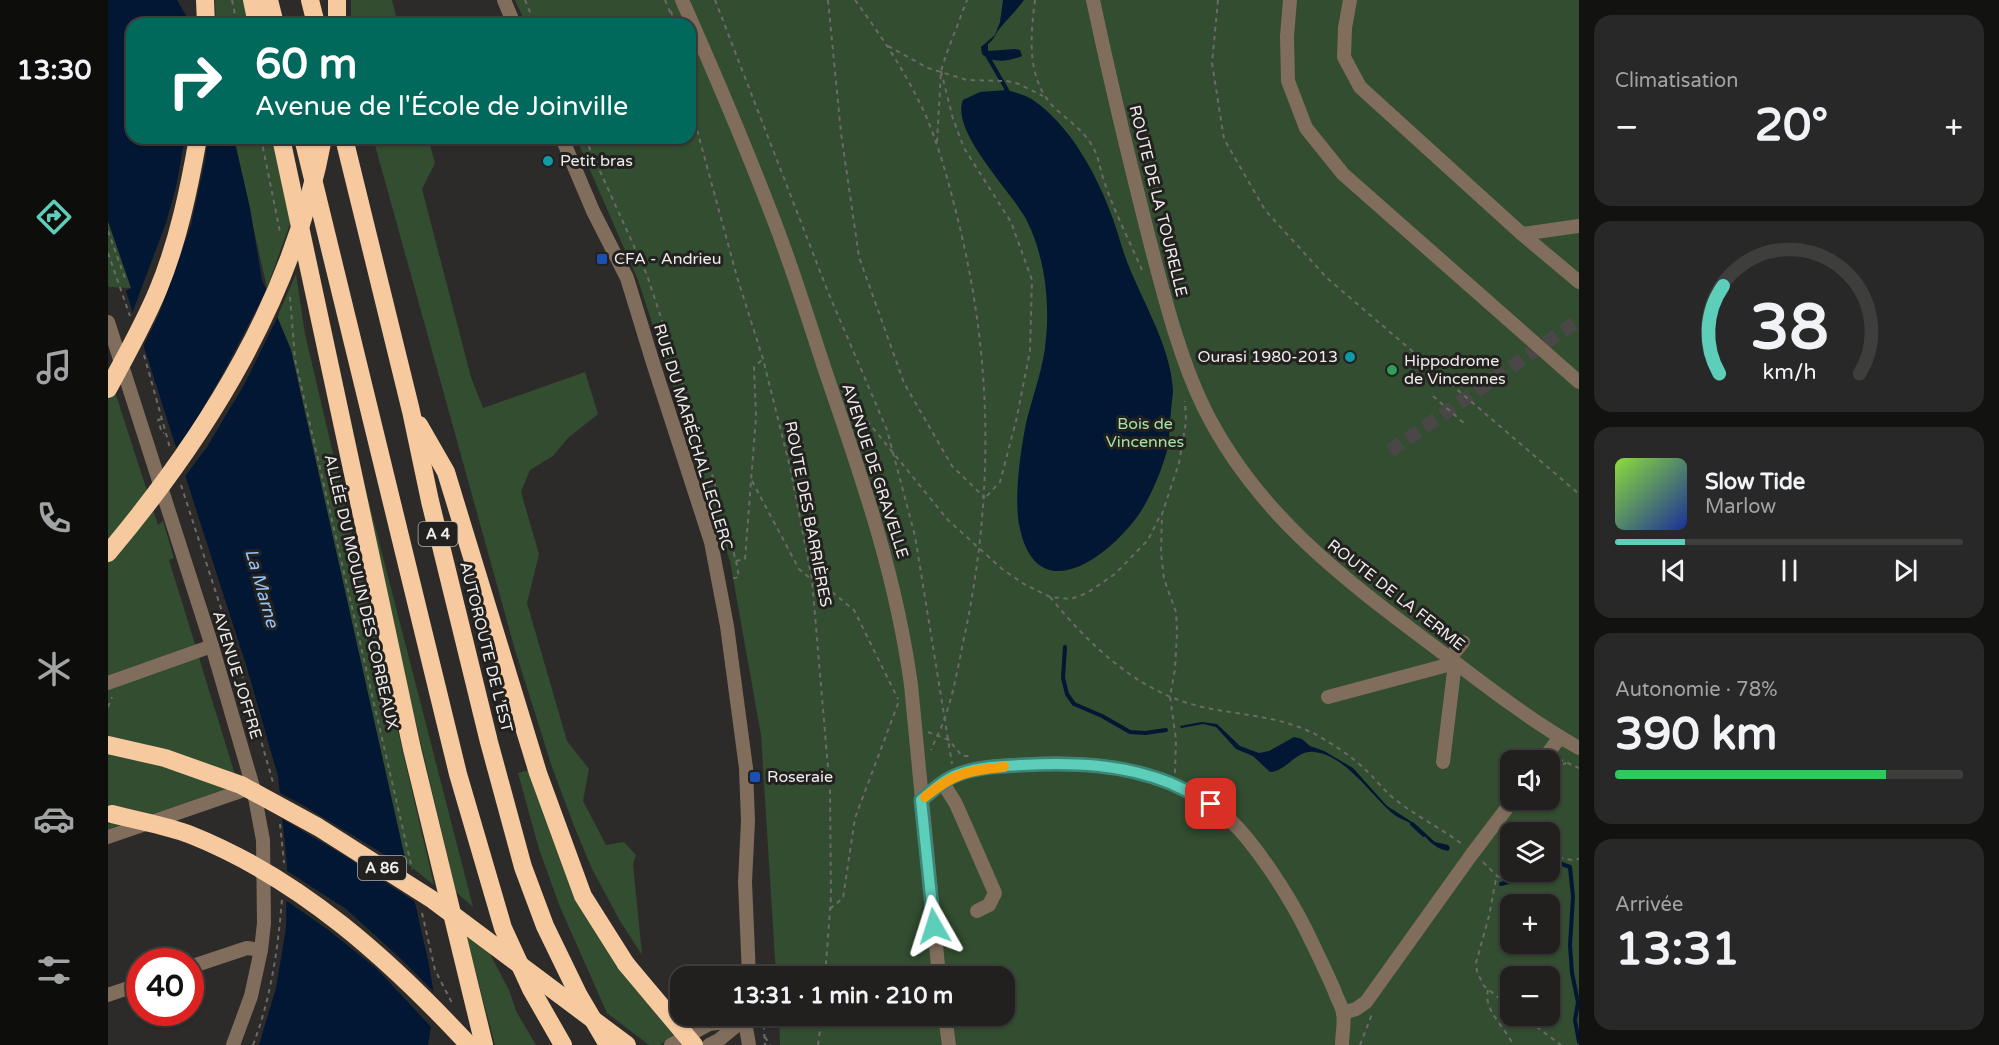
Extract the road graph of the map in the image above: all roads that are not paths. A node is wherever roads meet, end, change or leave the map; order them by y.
1 (205, 0) edge
2 (252, 0) edge
3 (269, 0) edge
4 (310, 0) edge
5 (337, 0) edge
6 (504, 0) edge
7 (682, 0) edge
8 (1093, 0) edge
9 (1290, 0) edge
10 (1350, 0) edge
11 (206, 18) edge
12 (256, 18) edge
13 (274, 18) edge
14 (314, 18) edge
15 (337, 18) edge
16 (512, 18) edge
17 (690, 18) edge
18 (696, 32) edge
19 (197, 144) edge
20 (282, 144) edge
21 (304, 144) edge
22 (322, 144) edge
23 (345, 144) edge
24 (565, 144) edge
25 (1579, 226) edge
26 (1522, 234) junction
27 (1579, 282) edge
28 (108, 322) edge
29 (1579, 382) edge
30 (108, 389) edge
31 (1203, 406) joint
32 (411, 411) junction
33 (108, 553) edge
34 (1463, 642) dead end
35 (212, 646) junction
36 (1452, 661) junction
37 (108, 682) edge
38 (1328, 697) dead end
39 (1560, 737) junction
40 (108, 745) edge
41 (1579, 748) edge
42 (1551, 750) edge
43 (1443, 762) dead end
44 (943, 783) junction
45 (253, 788) junction
46 (921, 800) junction
47 (1505, 810) edge
48 (108, 813) edge
49 (108, 837) edge
50 (977, 911) dead end
51 (261, 950) junction
52 (204, 962) edge
53 (749, 966) edge
54 (938, 966) edge
55 (126, 989) edge
56 (108, 995) edge
57 (1344, 1013) junction
58 (705, 1026) edge
59 (735, 1026) edge
60 (745, 1026) edge
61 (946, 1026) edge
62 (484, 1039) edge
63 (233, 1045) edge
64 (469, 1045) edge
65 (563, 1045) edge
66 (608, 1045) edge
67 (627, 1045) edge
68 (671, 1045) edge
69 (694, 1045) edge
70 (709, 1045) edge
71 (749, 1045) edge
72 (949, 1045) edge
73 (1342, 1045) edge

1 - 11 highway
2 - 12 highway
3 - 13 highway
4 - 14 highway
5 - 15 highway
6 - 16 street
7 - 17 street, AVENUE DE GRAVELLE
8 - 31 street, ROUTE DE LA TOURELLE
9 - 29 street
10 - 26 street
18 - 46 street, AVENUE DE GRAVELLE
19 - 30 highway, bridge
20 - 62 highway
21 - 65 highway, A 4
22 - 33 highway, bridge
23 - 32 highway, AUTOROUTE DE L’EST / A 4
24 - 53 street, RUE DU MARÉCHAL LECLERC
25 - 26 street
26 - 27 street
28 - 35 street, AVENUE JOFFRE
31 - 36 street, ROUTE DE LA FERME
32 - 66 highway, AUTOROUTE DE L’EST / A 4, bridge
32 - 69 highway, bridge
34 - 36 street
35 - 37 street
35 - 45 street, AVENUE JOFFRE
36 - 38 street
36 - 39 street, ROUTE DE LA FERME
36 - 43 street
39 - 41 street, ROUTE DE LA FERME
39 - 42 street
40 - 67 highway, A 86, bridge
44 - 46 street
44 - 50 street
44 - 57 street
45 - 49 street
45 - 51 street, AVENUE JOFFRE
46 - 54 street, AVENUE DE GRAVELLE
47 - 57 street
48 - 64 highway, bridge
51 - 52 street
51 - 63 street, AVENUE JOFFRE
55 - 56 street
57 - 73 street
58 - 68 street
59 - 70 street
60 - 71 street
61 - 72 street

